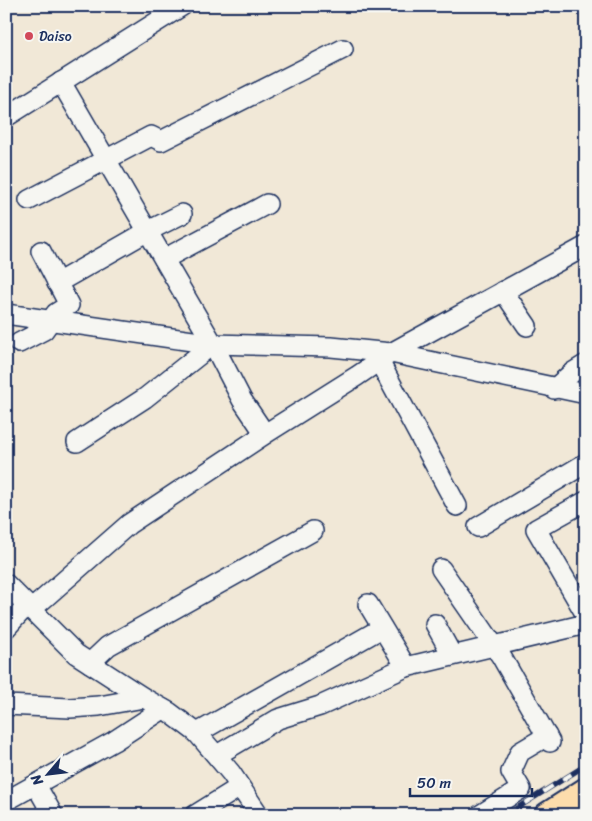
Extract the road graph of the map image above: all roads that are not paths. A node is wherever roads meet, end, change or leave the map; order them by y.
1 (182, 6) edge
2 (343, 49) dead end
3 (61, 82) junction
4 (6, 117) edge
5 (106, 159) junction
6 (29, 200) dead end
7 (267, 204) dead end
8 (182, 214) dead end
9 (148, 231) junction
10 (586, 246) edge
11 (41, 251) dead end
12 (164, 259) junction
13 (57, 283) junction
14 (503, 291) junction
15 (6, 314) edge
16 (50, 320) junction
17 (527, 326) dead end
18 (19, 343) dead end
19 (213, 344) junction
20 (385, 357) junction
21 (586, 364) edge
22 (554, 388) junction
23 (586, 394) edge
24 (265, 434) junction
25 (77, 442) dead end
26 (586, 462) edge
27 (586, 502) edge
28 (457, 506) dead end
29 (478, 527) dead end
30 (313, 531) dead end
31 (442, 569) dead end
32 (6, 584) edge
33 (368, 604) dead end
34 (30, 607) junction
35 (586, 615) edge
36 (434, 624) dead end
37 (586, 624) edge
38 (6, 628) edge
39 (382, 628) junction
40 (492, 646) junction
41 (452, 655) junction
42 (90, 663) junction
43 (406, 667) junction
44 (144, 698) junction
45 (6, 704) edge
46 (163, 709) junction
47 (198, 733) junction
48 (217, 755) junction
49 (36, 785) junction
50 (240, 787) junction
51 (6, 801) edge
52 (579, 802) edge
53 (53, 815) edge
54 (195, 815) edge
55 (259, 815) edge
56 (480, 815) edge
57 (547, 815) edge

1 - 3 street
2 - 5 street
3 - 4 street
3 - 5 street
5 - 6 street
5 - 9 street
7 - 12 street
8 - 9 street
9 - 12 street
9 - 13 street
10 - 14 street
11 - 13 street
12 - 19 street
13 - 16 street
14 - 17 street
14 - 20 street
15 - 16 street
16 - 18 street
16 - 19 street
19 - 20 street
19 - 24 street
19 - 25 street
20 - 22 street
20 - 24 street
20 - 28 street
21 - 22 street
22 - 23 street
24 - 34 street
26 - 29 street
27 - 35 street
30 - 42 street
31 - 40 street
32 - 34 street
33 - 39 street
34 - 38 street
34 - 42 street
36 - 41 street
37 - 40 street
39 - 43 street
39 - 47 street
40 - 41 street
40 - 56 street
41 - 43 street
42 - 44 street
43 - 48 street
44 - 45 street
44 - 46 street
46 - 47 street
46 - 49 street
47 - 48 street
48 - 50 street
49 - 51 street
49 - 53 street
50 - 54 street
50 - 55 street
52 - 57 main road

